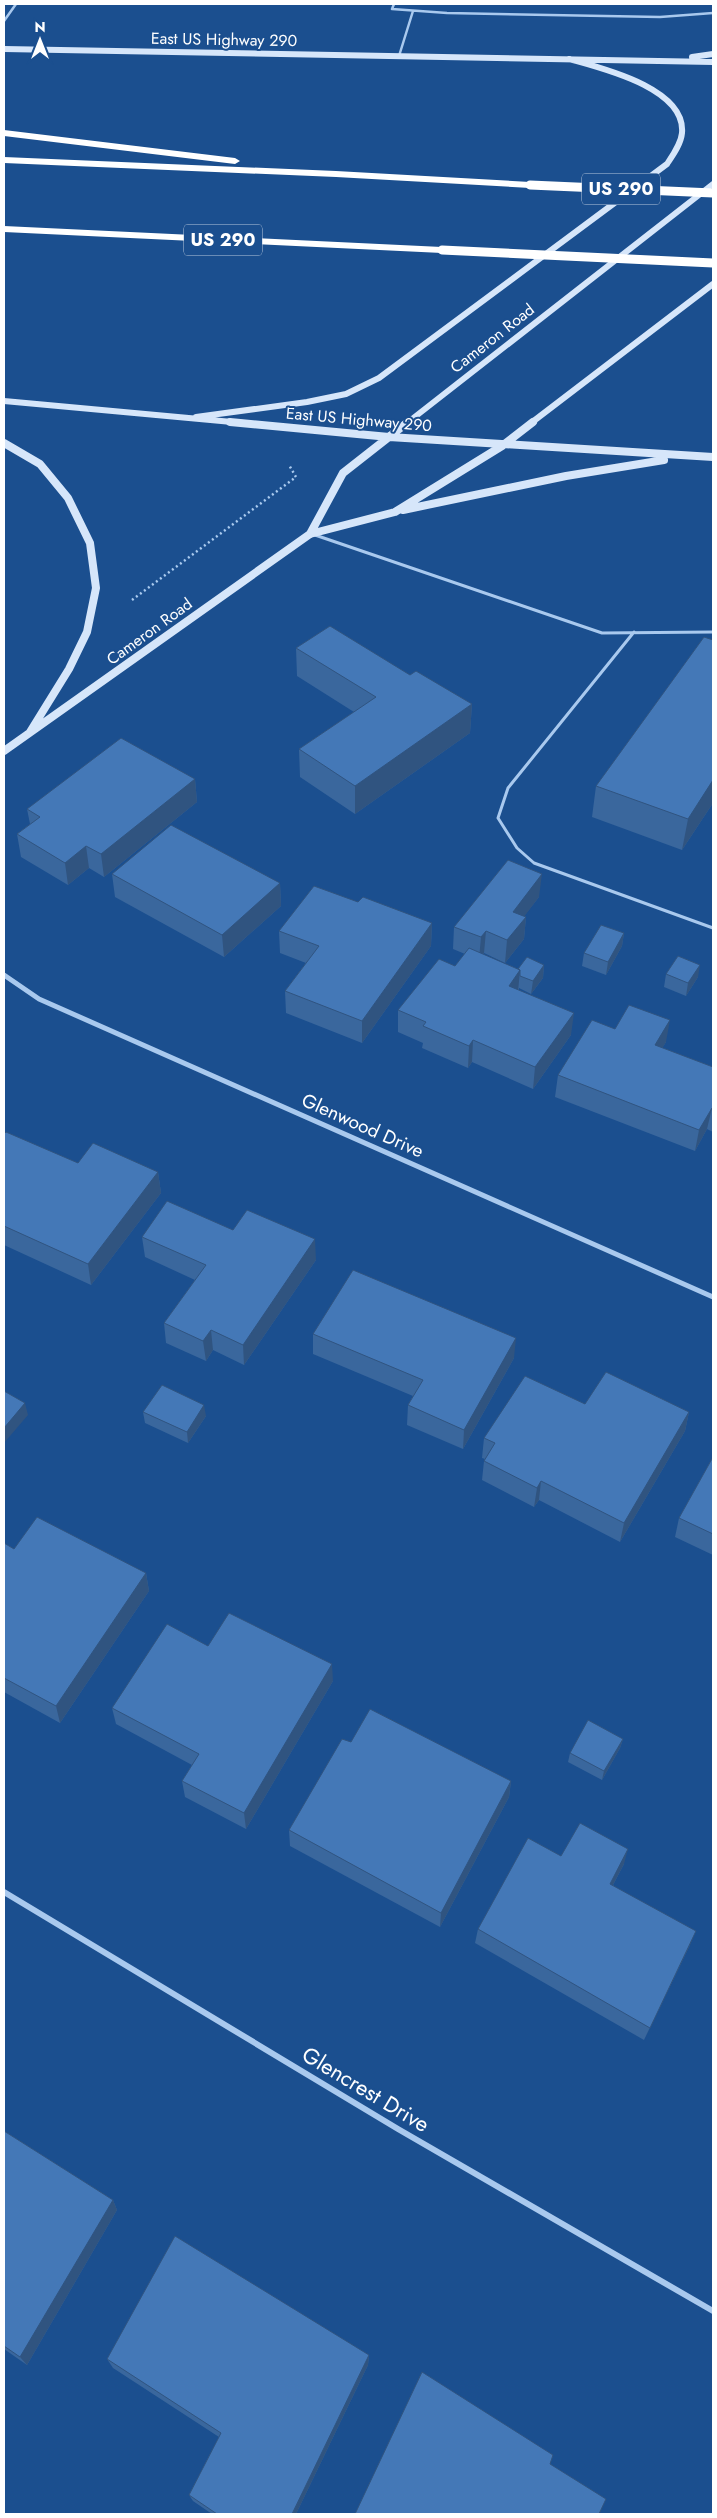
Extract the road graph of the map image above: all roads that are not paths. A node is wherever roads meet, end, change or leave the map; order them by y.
1 (16, 4) edge
2 (394, 4) edge
3 (413, 10) junction
4 (713, 13) edge
5 (4, 21) edge
6 (4, 49) edge
7 (713, 54) edge
8 (399, 56) junction
9 (569, 59) junction
10 (658, 61) junction
11 (713, 62) edge
12 (4, 133) edge
13 (4, 160) edge
14 (336, 174) junction
15 (713, 184) edge
16 (713, 193) edge
17 (4, 229) edge
18 (713, 263) edge
19 (713, 284) edge
20 (4, 401) edge
21 (196, 417) junction
22 (389, 437) junction
23 (4, 443) edge
24 (502, 446) junction
25 (682, 456) junction
26 (713, 457) edge
27 (395, 512) junction
28 (310, 534) junction
29 (634, 632) junction
30 (713, 632) edge
31 (27, 737) junction
32 (4, 751) edge
33 (713, 928) edge
34 (4, 975) edge
35 (713, 1297) edge
36 (4, 1892) edge
37 (713, 2312) edge

1 - 5 lane
2 - 3 lane
3 - 4 lane
3 - 8 lane
6 - 8 main road, East US Highway 290
7 - 10 main road
8 - 9 main road, East US Highway 290
9 - 10 main road, East US Highway 290
9 - 21 main road
10 - 11 main road, East US Highway 290
12 - 14 highway, US 290
13 - 14 highway
14 - 16 highway, US 290, bridge
15 - 22 main road, Cameron Road
17 - 18 highway, US 290, bridge
19 - 24 main road, Cameron Road
20 - 21 main road, East US Highway 290
21 - 22 main road, East US Highway 290
22 - 24 main road, East US Highway 290
22 - 28 main road, Cameron Road
23 - 31 main road
24 - 25 main road, East US Highway 290
24 - 27 main road, Cameron Road
25 - 26 main road, East US Highway 290
25 - 27 main road
27 - 28 main road, Cameron Road
28 - 29 lane
28 - 31 main road, Cameron Road
29 - 30 lane
29 - 33 lane
31 - 32 main road, Cameron Road
34 - 35 street, Glenwood Drive
36 - 37 street, Glencrest Drive

